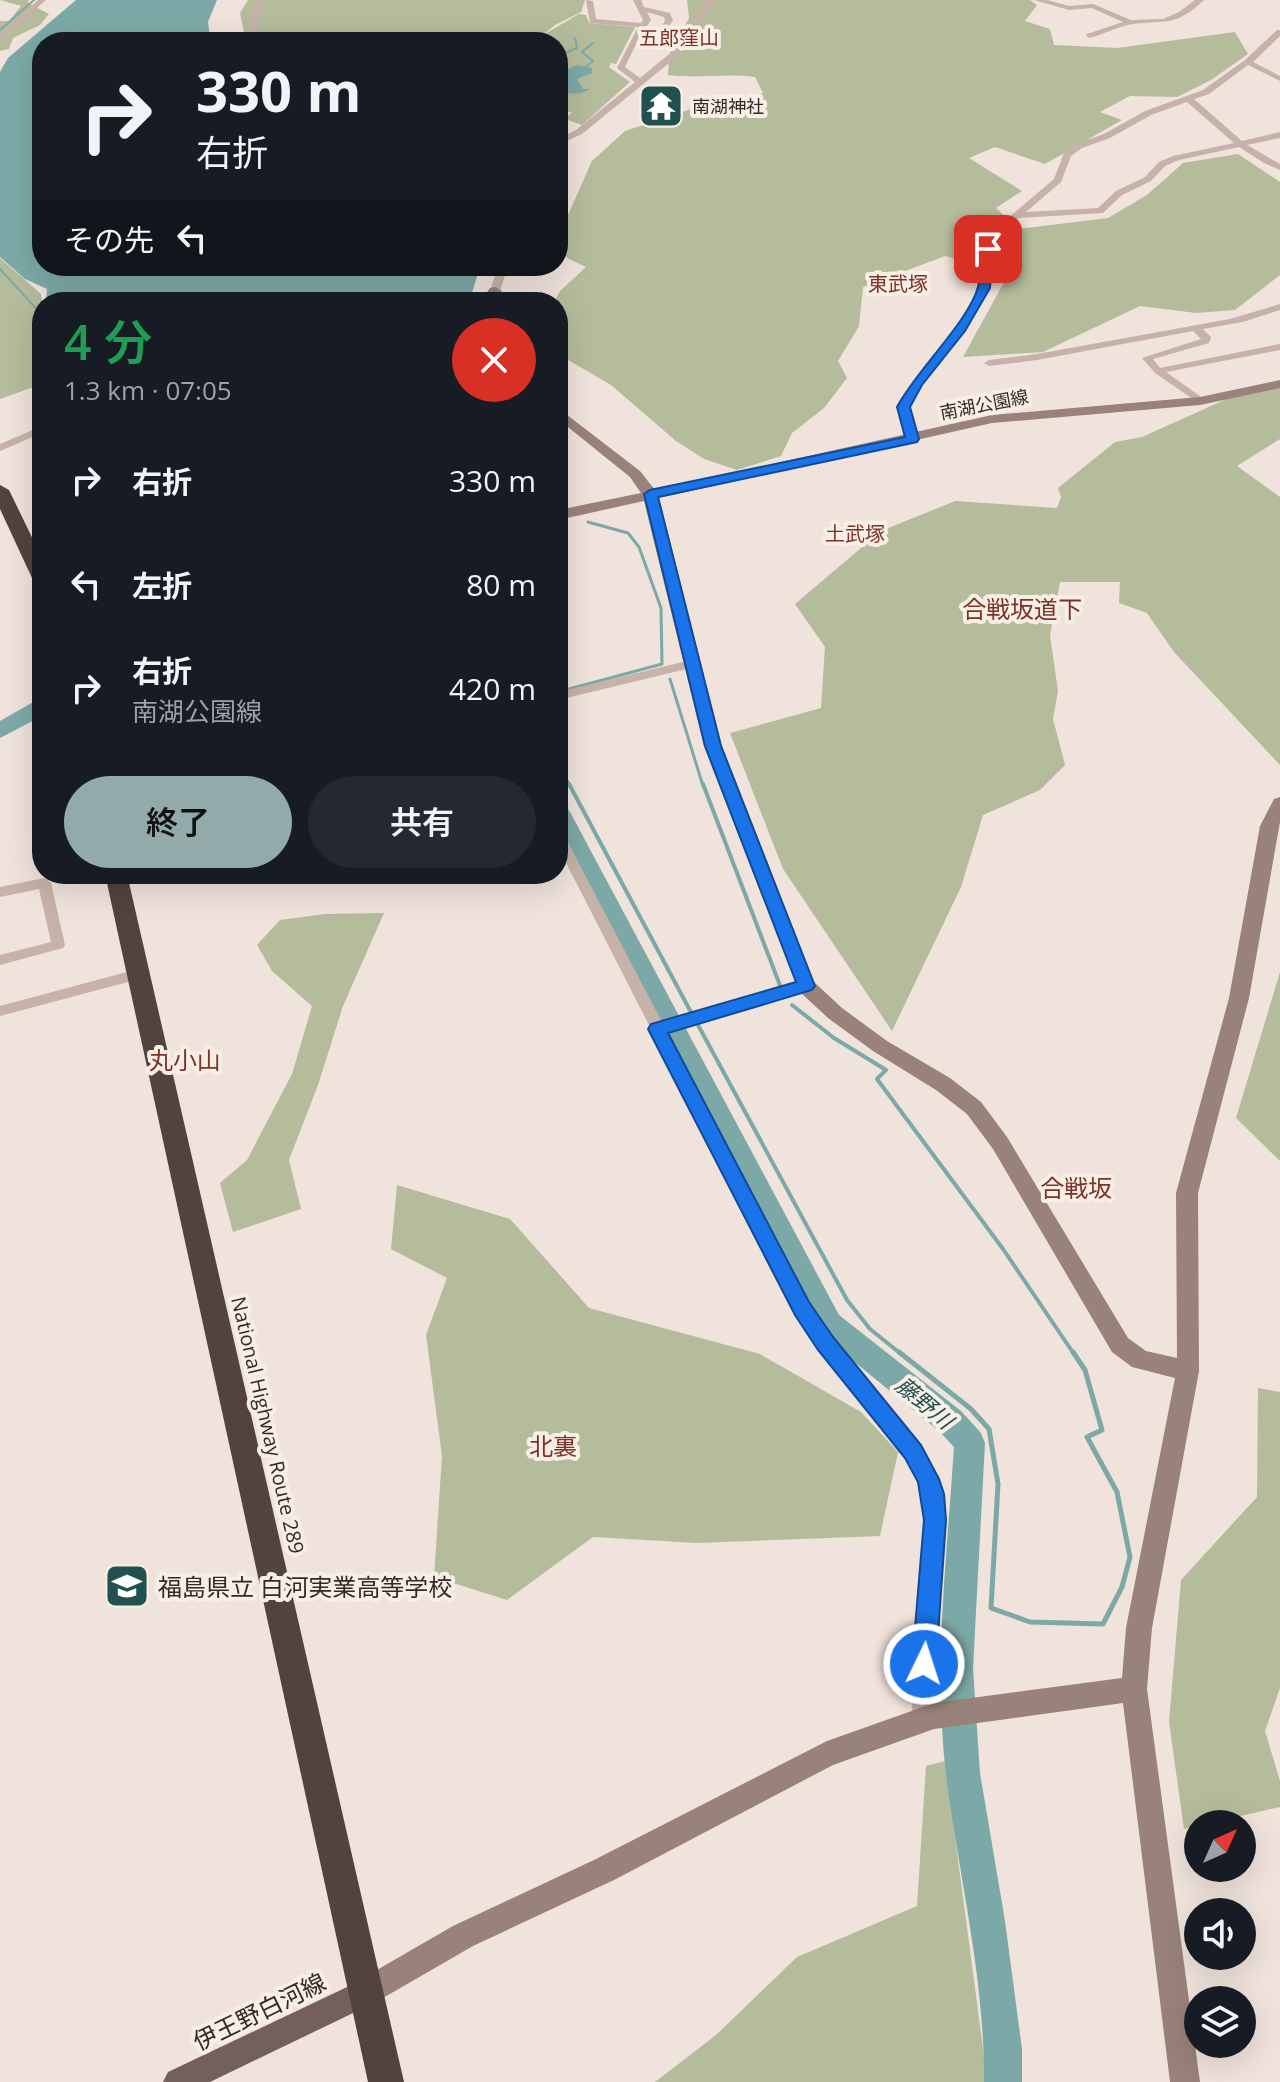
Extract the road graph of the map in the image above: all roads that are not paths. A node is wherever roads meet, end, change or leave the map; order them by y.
1 (42, 0) edge
2 (259, 0) edge
3 (637, 0) edge
4 (712, 0) edge
5 (1038, 0) edge
6 (1200, 0) edge
7 (589, 1) edge
8 (642, 9) junction
9 (1130, 22) junction
10 (643, 25) junction
11 (253, 32) edge
12 (1090, 36) dead end
13 (1278, 37) edge
14 (0, 39) edge
15 (684, 44) junction
16 (1248, 62) junction
17 (1280, 79) edge
18 (639, 81) junction
19 (1190, 100) junction
20 (1280, 134) edge
21 (568, 137) edge
22 (1238, 144) junction
23 (1280, 167) edge
24 (1017, 215) junction
25 (1280, 307) edge
26 (1196, 328) junction
27 (1280, 347) edge
28 (989, 363) dead end
29 (1158, 371) junction
30 (1280, 384) edge
31 (1200, 401) junction
32 (568, 420) edge
33 (32, 434) edge
34 (913, 439) junction
35 (0, 448) edge
36 (0, 490) edge
37 (650, 494) junction
38 (568, 513) edge
39 (32, 557) edge
40 (691, 664) junction
41 (568, 694) edge
42 (1280, 803) edge
43 (568, 855) edge
44 (39, 884) edge
45 (44, 884) edge
46 (118, 884) edge
47 (0, 892) edge
48 (0, 960) edge
49 (138, 974) junction
50 (806, 986) junction
51 (0, 1011) edge
52 (657, 1029) junction
53 (1188, 1371) junction
54 (1134, 1689) junction
55 (927, 1719) junction
56 (366, 1992) junction
57 (178, 2082) edge
58 (386, 2082) edge
59 (1185, 2082) edge

1 - 14 street
2 - 11 street
3 - 8 street
4 - 15 street
5 - 9 street
6 - 9 street
7 - 10 street
8 - 10 street
8 - 15 street
9 - 12 street
10 - 18 street
13 - 16 street
15 - 18 street
16 - 17 street
16 - 19 street
18 - 21 street
19 - 22 street
19 - 24 street
20 - 22 street
22 - 23 street
22 - 24 street
24 - 34 street
25 - 26 street
26 - 28 street
26 - 29 street
27 - 29 street
29 - 31 street
30 - 31 street, 南湖公園線
31 - 34 street, 南湖公園線
32 - 37 street
33 - 35 street
34 - 37 street, 南湖公園線
36 - 39 highway
37 - 38 street, 南湖公園線
37 - 40 street
40 - 41 street
40 - 50 street
42 - 53 street
43 - 52 street
44 - 47 street
45 - 48 street
46 - 49 highway, National Highway Route 289
49 - 51 street
49 - 56 highway, National Highway Route 289
50 - 52 street
50 - 53 street
52 - 55 street
53 - 54 street
54 - 55 street
54 - 59 street
55 - 56 street
56 - 57 main road, 伊王野白河線
56 - 58 highway, National Highway Route 289

